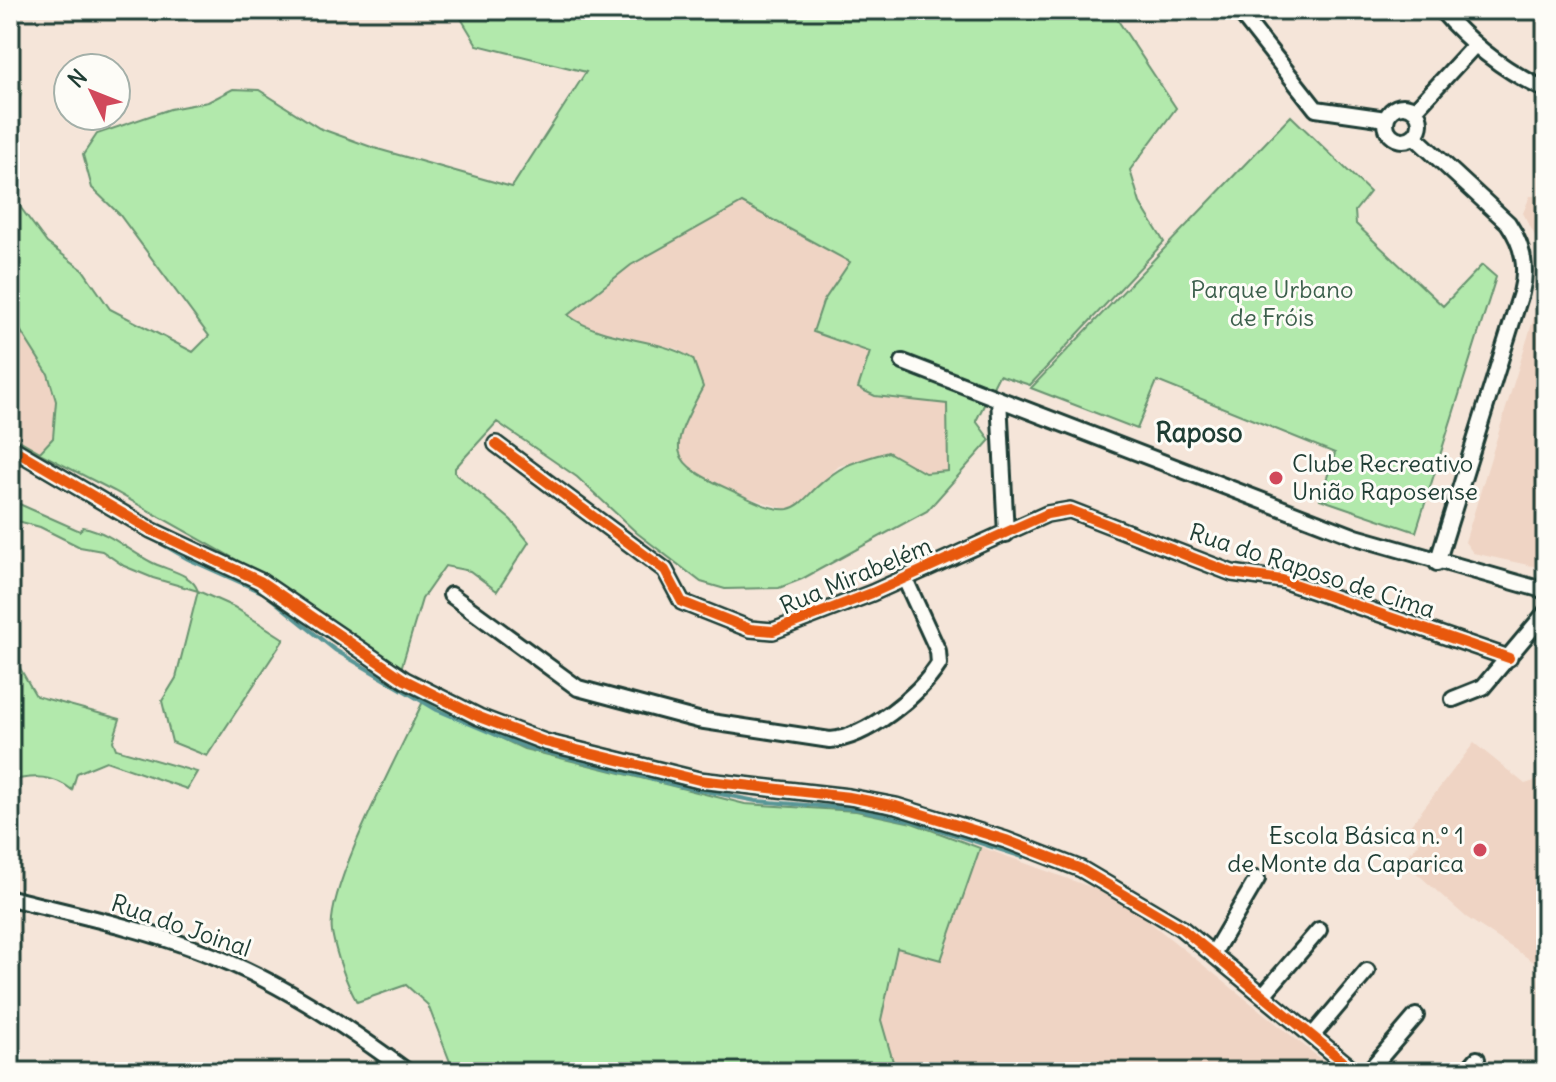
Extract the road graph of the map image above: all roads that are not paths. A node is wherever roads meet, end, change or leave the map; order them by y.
1 (1238, 10) edge
2 (1441, 10) edge
3 (1474, 46) junction
4 (1546, 90) edge
5 (1415, 110) junction
6 (1386, 119) junction
7 (1414, 136) junction
8 (903, 362) dead end
9 (999, 399) junction
10 (496, 444) dead end
11 (10, 447) edge
12 (1006, 534) junction
13 (1437, 563) junction
14 (905, 579) junction
15 (1546, 591) edge
16 (451, 595) dead end
17 (1546, 612) edge
18 (1509, 658) junction
19 (1453, 699) dead end
20 (1257, 879) dead end
21 (10, 898) edge
22 (1319, 930) dead end
23 (1213, 954) junction
24 (1367, 971) dead end
25 (1263, 995) junction
26 (1416, 1016) dead end
27 (1313, 1035) junction
28 (1477, 1059) dead end
29 (408, 1072) edge
30 (1356, 1072) edge
31 (1368, 1072) edge
32 (1466, 1072) edge

1 - 6 street
2 - 3 street
3 - 4 street
3 - 5 street
5 - 6 street
5 - 7 street
6 - 7 street
7 - 13 street
8 - 9 street, Rua do Raposo de Cima
9 - 12 street
9 - 13 street, Rua do Raposo de Cima
10 - 14 street, Rua Mirabelém
11 - 23 street
12 - 14 street, Rua Mirabelém
12 - 18 street, Rua do Raposo de Cima
13 - 15 street, Rua do Raposo de Cima
14 - 16 street
17 - 18 street
18 - 19 street
20 - 23 street
21 - 29 street, Rua do Joinal
22 - 25 street
23 - 25 street
24 - 27 street
25 - 27 street
26 - 31 street
27 - 30 street
28 - 32 street

